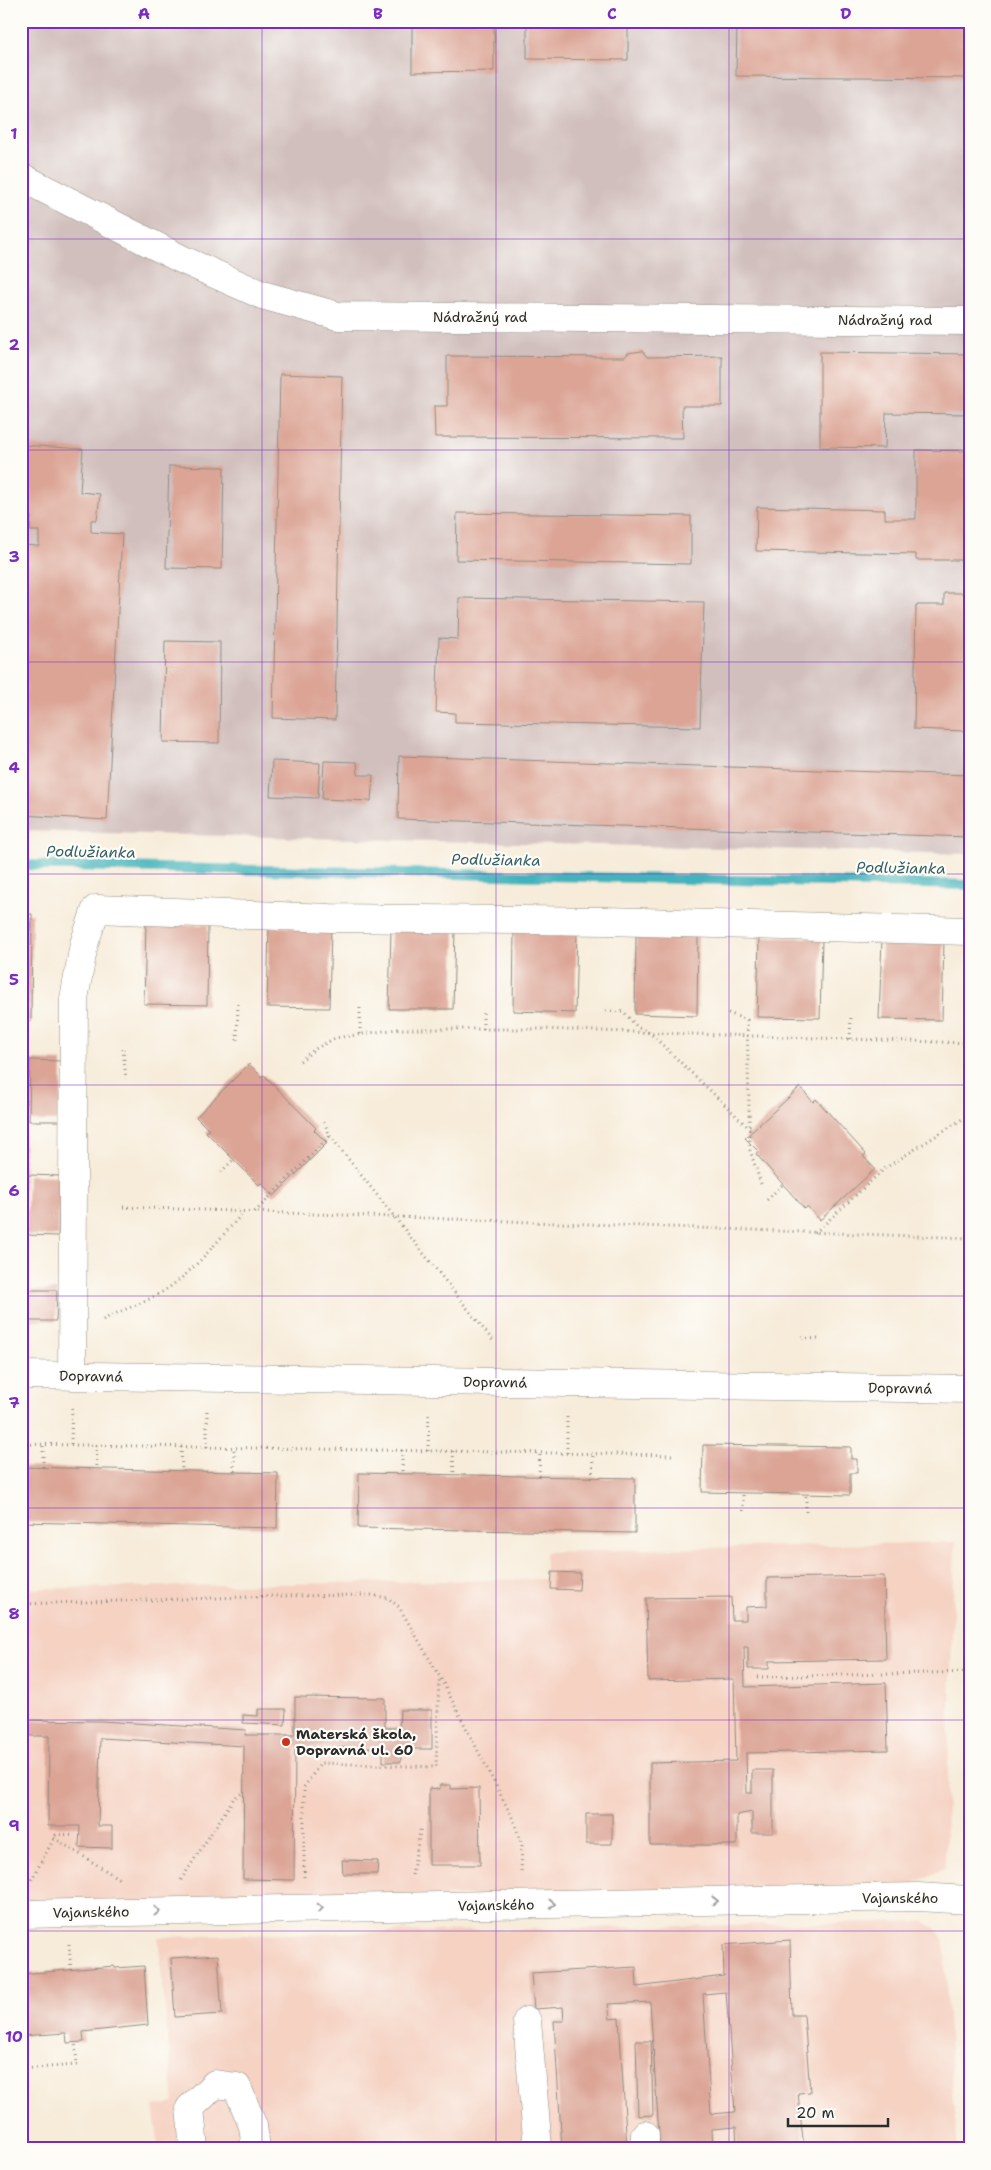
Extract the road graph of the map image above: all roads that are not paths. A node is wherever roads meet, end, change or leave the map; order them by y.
1 (21, 178) edge
2 (970, 321) edge
3 (970, 931) edge
4 (21, 1375) edge
5 (72, 1376) junction
6 (970, 1389) edge
7 (970, 1900) edge
8 (23, 1903) edge
9 (527, 2021) dead end
10 (194, 2149) edge
11 (256, 2149) edge
12 (538, 2149) edge

1 - 2 street, Nádražný rad
3 - 5 street
4 - 5 street, Dopravná
5 - 6 street, Dopravná
8 -> 7 street, Vajanského
9 - 12 street
10 - 11 street

